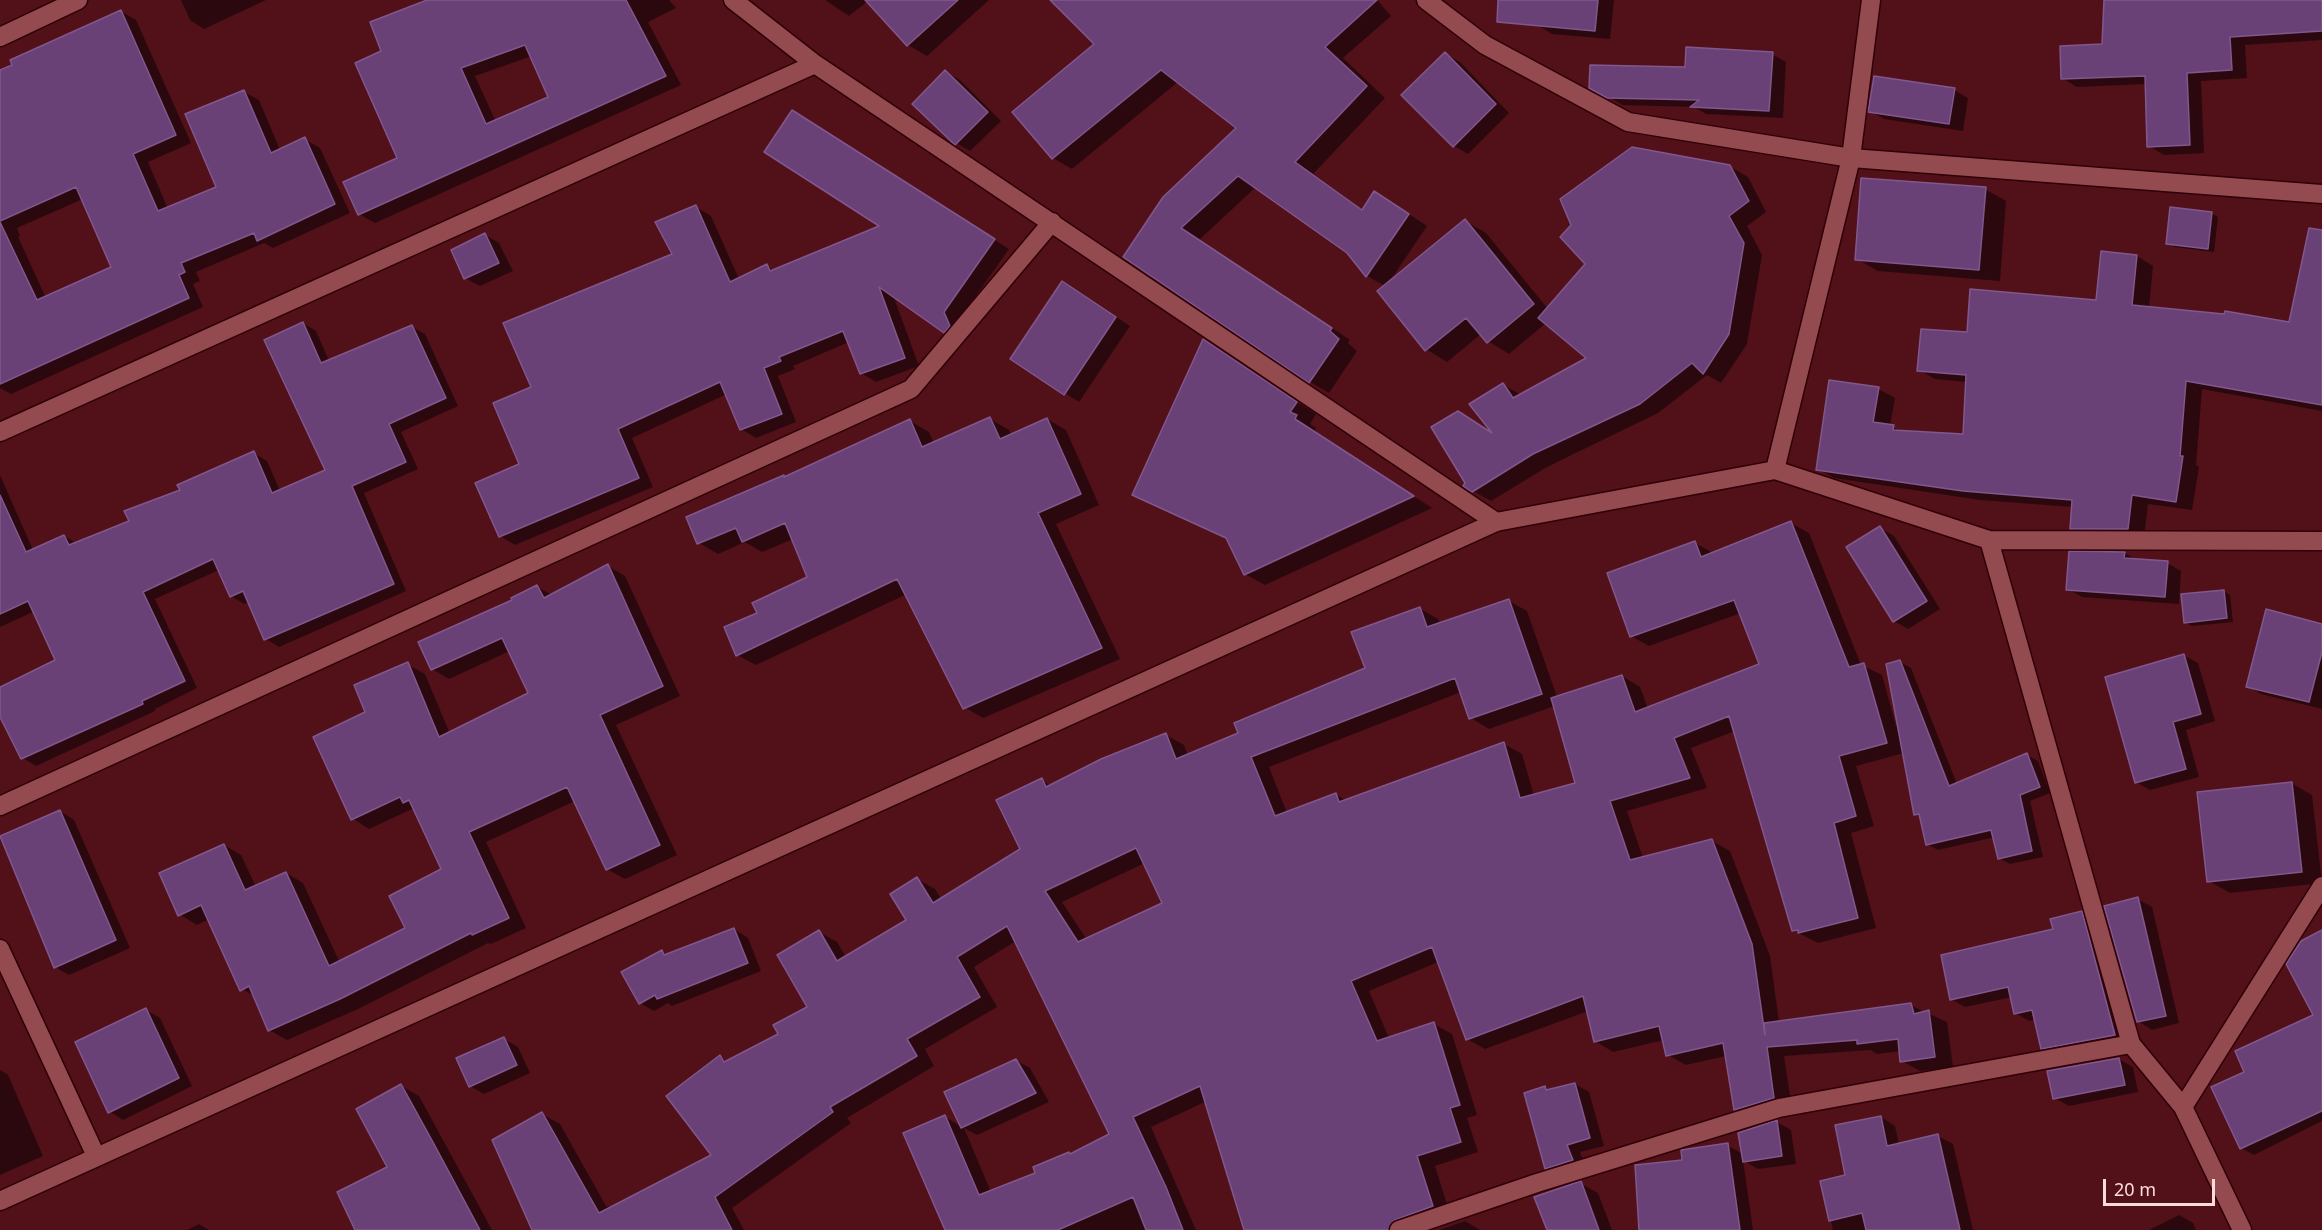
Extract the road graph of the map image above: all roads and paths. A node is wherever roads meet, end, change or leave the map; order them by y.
1 (78, 0) edge
2 (733, 0) edge
3 (1426, 0) edge
4 (1871, 0) edge
5 (0, 37) edge
6 (815, 64) junction
7 (1851, 158) junction
8 (2322, 194) edge
9 (1052, 222) junction
10 (0, 432) edge
11 (1775, 470) junction
12 (1496, 522) junction
13 (1989, 540) junction
14 (2322, 541) edge
15 (0, 806) edge
16 (2321, 889) edge
17 (0, 949) edge
18 (2131, 1044) junction
19 (2184, 1107) junction
20 (96, 1156) junction
21 (0, 1201) edge
22 (1399, 1230) edge
23 (2242, 1230) edge

1 - 5 street
2 - 6 street
3 - 7 street
4 - 7 street
6 - 9 street
6 - 10 street
7 - 8 street
7 - 11 street
9 - 12 street
9 - 15 street
11 - 12 street
11 - 13 street
12 - 20 street
13 - 14 street
13 - 18 street
16 - 19 street
17 - 20 street
18 - 19 street
18 - 22 street
19 - 23 street
20 - 21 street

